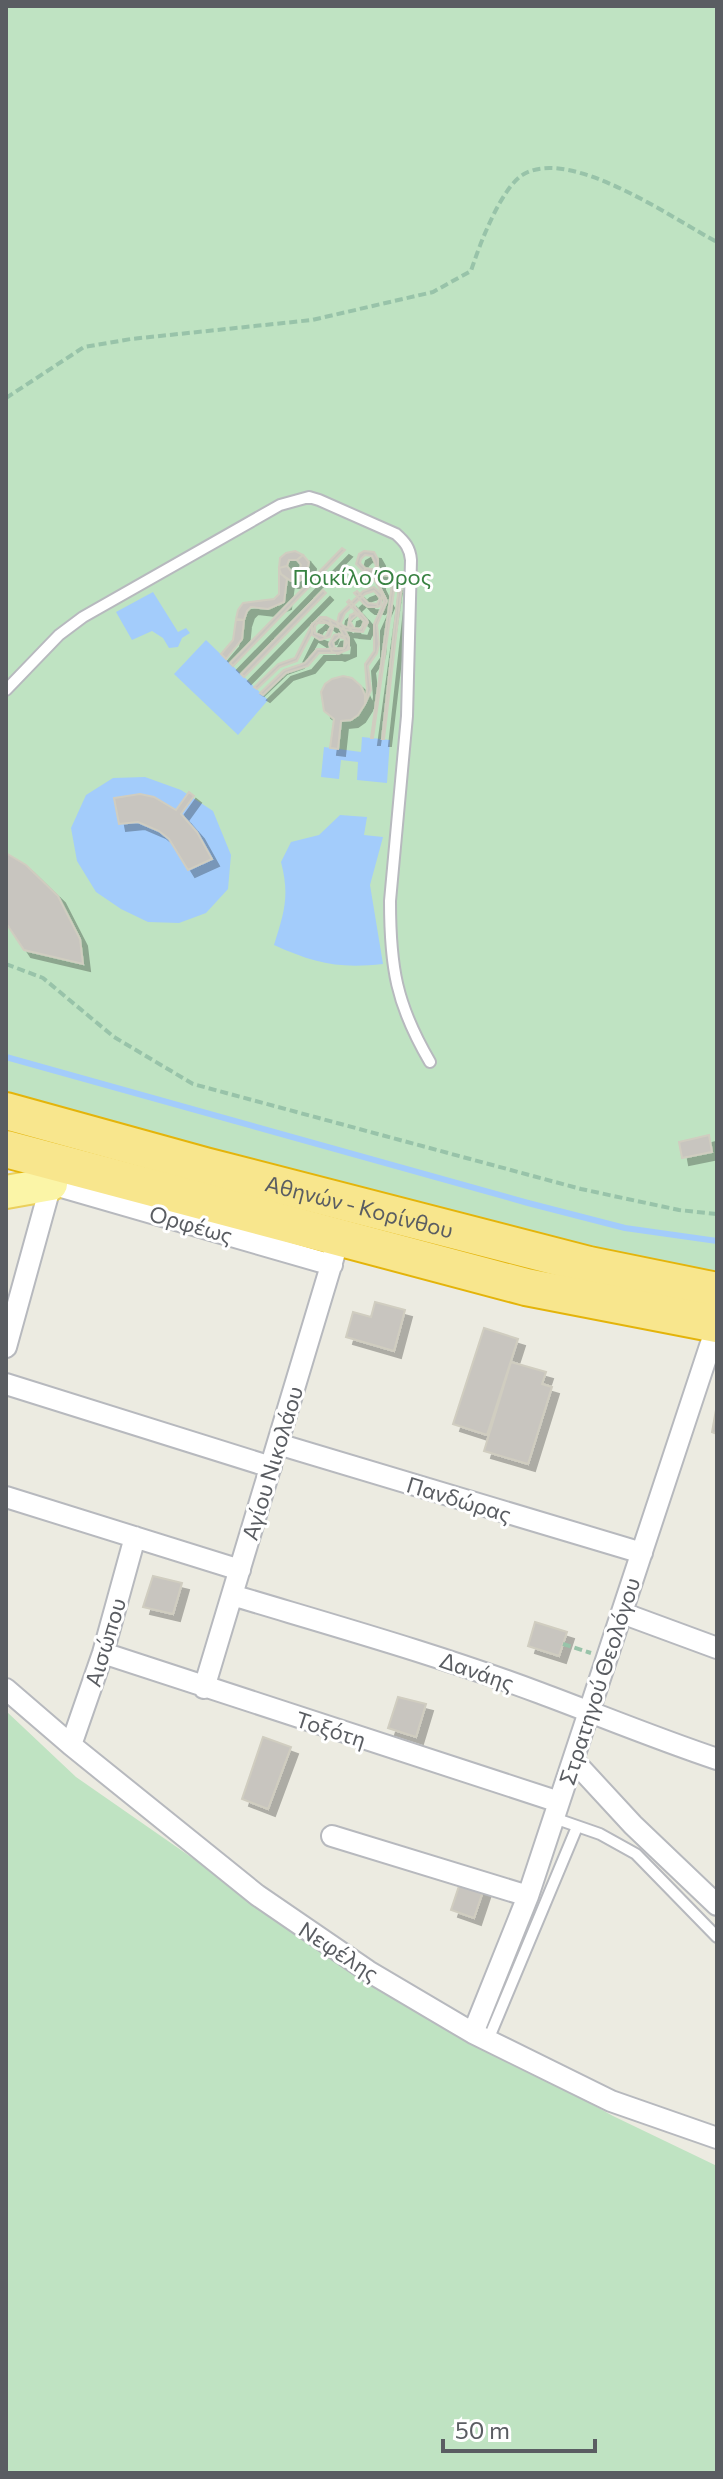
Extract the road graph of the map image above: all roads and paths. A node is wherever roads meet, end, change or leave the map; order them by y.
1 (717, 242) edge
2 (6, 398) edge
3 (6, 690) edge
4 (6, 964) edge
5 (430, 1062) dead end
6 (6, 1111) edge
7 (6, 1149) edge
8 (51, 1184) junction
9 (6, 1192) edge
10 (223, 1208) junction
11 (717, 1214) edge
12 (336, 1252) junction
13 (717, 1291) edge
14 (717, 1325) edge
15 (6, 1347) edge
16 (6, 1384) edge
17 (278, 1444) junction
18 (271, 1467) junction
19 (6, 1497) edge
20 (135, 1537) junction
21 (642, 1553) junction
22 (240, 1570) junction
23 (232, 1595) junction
24 (622, 1613) junction
25 (563, 1644) dead end
26 (717, 1648) edge
27 (103, 1653) junction
28 (607, 1658) junction
29 (204, 1688) junction
30 (6, 1689) edge
31 (589, 1713) junction
32 (71, 1745) junction
33 (717, 1759) edge
34 (573, 1760) junction
35 (557, 1810) junction
36 (577, 1827) junction
37 (332, 1836) dead end
38 (528, 1896) junction
39 (717, 1905) edge
40 (717, 1937) edge
41 (481, 2037) junction
42 (717, 2138) edge

1 - 2 path
3 - 5 lane
4 - 11 path
6 - 13 highway, Αθηνών - Κορίνθου
7 - 10 highway, Αθηνών - Κορίνθου
8 - 9 main road
8 - 10 highway
8 - 12 street, Ορφέως
8 - 15 street
10 - 12 highway, Αθηνών - Κορίνθου
12 - 14 highway, Αθηνών - Κορίνθου
12 - 17 street, Αγίου Νικολάου
14 - 21 street, Στρατηγού Θεολόγου
16 - 18 street
17 - 18 street, Αγίου Νικολάου
17 - 21 street, Πανδώρας
18 - 22 street, Αγίου Νικολάου
19 - 20 street
20 - 22 street
20 - 27 street, Αισώπου
21 - 24 street, Στρατηγού Θεολόγου
22 - 23 street, Αγίου Νικολάου
23 - 29 street, Αγίου Νικολάου
23 - 31 street, Δανάης
24 - 26 street
24 - 28 street, Στρατηγού Θεολόγου
25 - 28 path
27 - 29 street, Τοξότη
27 - 32 street, Αισώπου
28 - 31 street, Στρατηγού Θεολόγου
29 - 35 street, Τοξότη
30 - 32 street, Νεφέλης
31 - 33 street, Δανάης
31 - 34 street, Στρατηγού Θεολόγου
32 - 41 street, Νεφέλης
34 - 35 street, Στρατηγού Θεολόγου
34 - 39 street
35 - 36 lane
35 - 38 street, Στρατηγού Θεολόγου
36 - 40 lane
36 - 41 lane
37 - 38 street
38 - 41 street, Στρατηγού Θεολόγου
41 - 42 street, Νεφέλης

